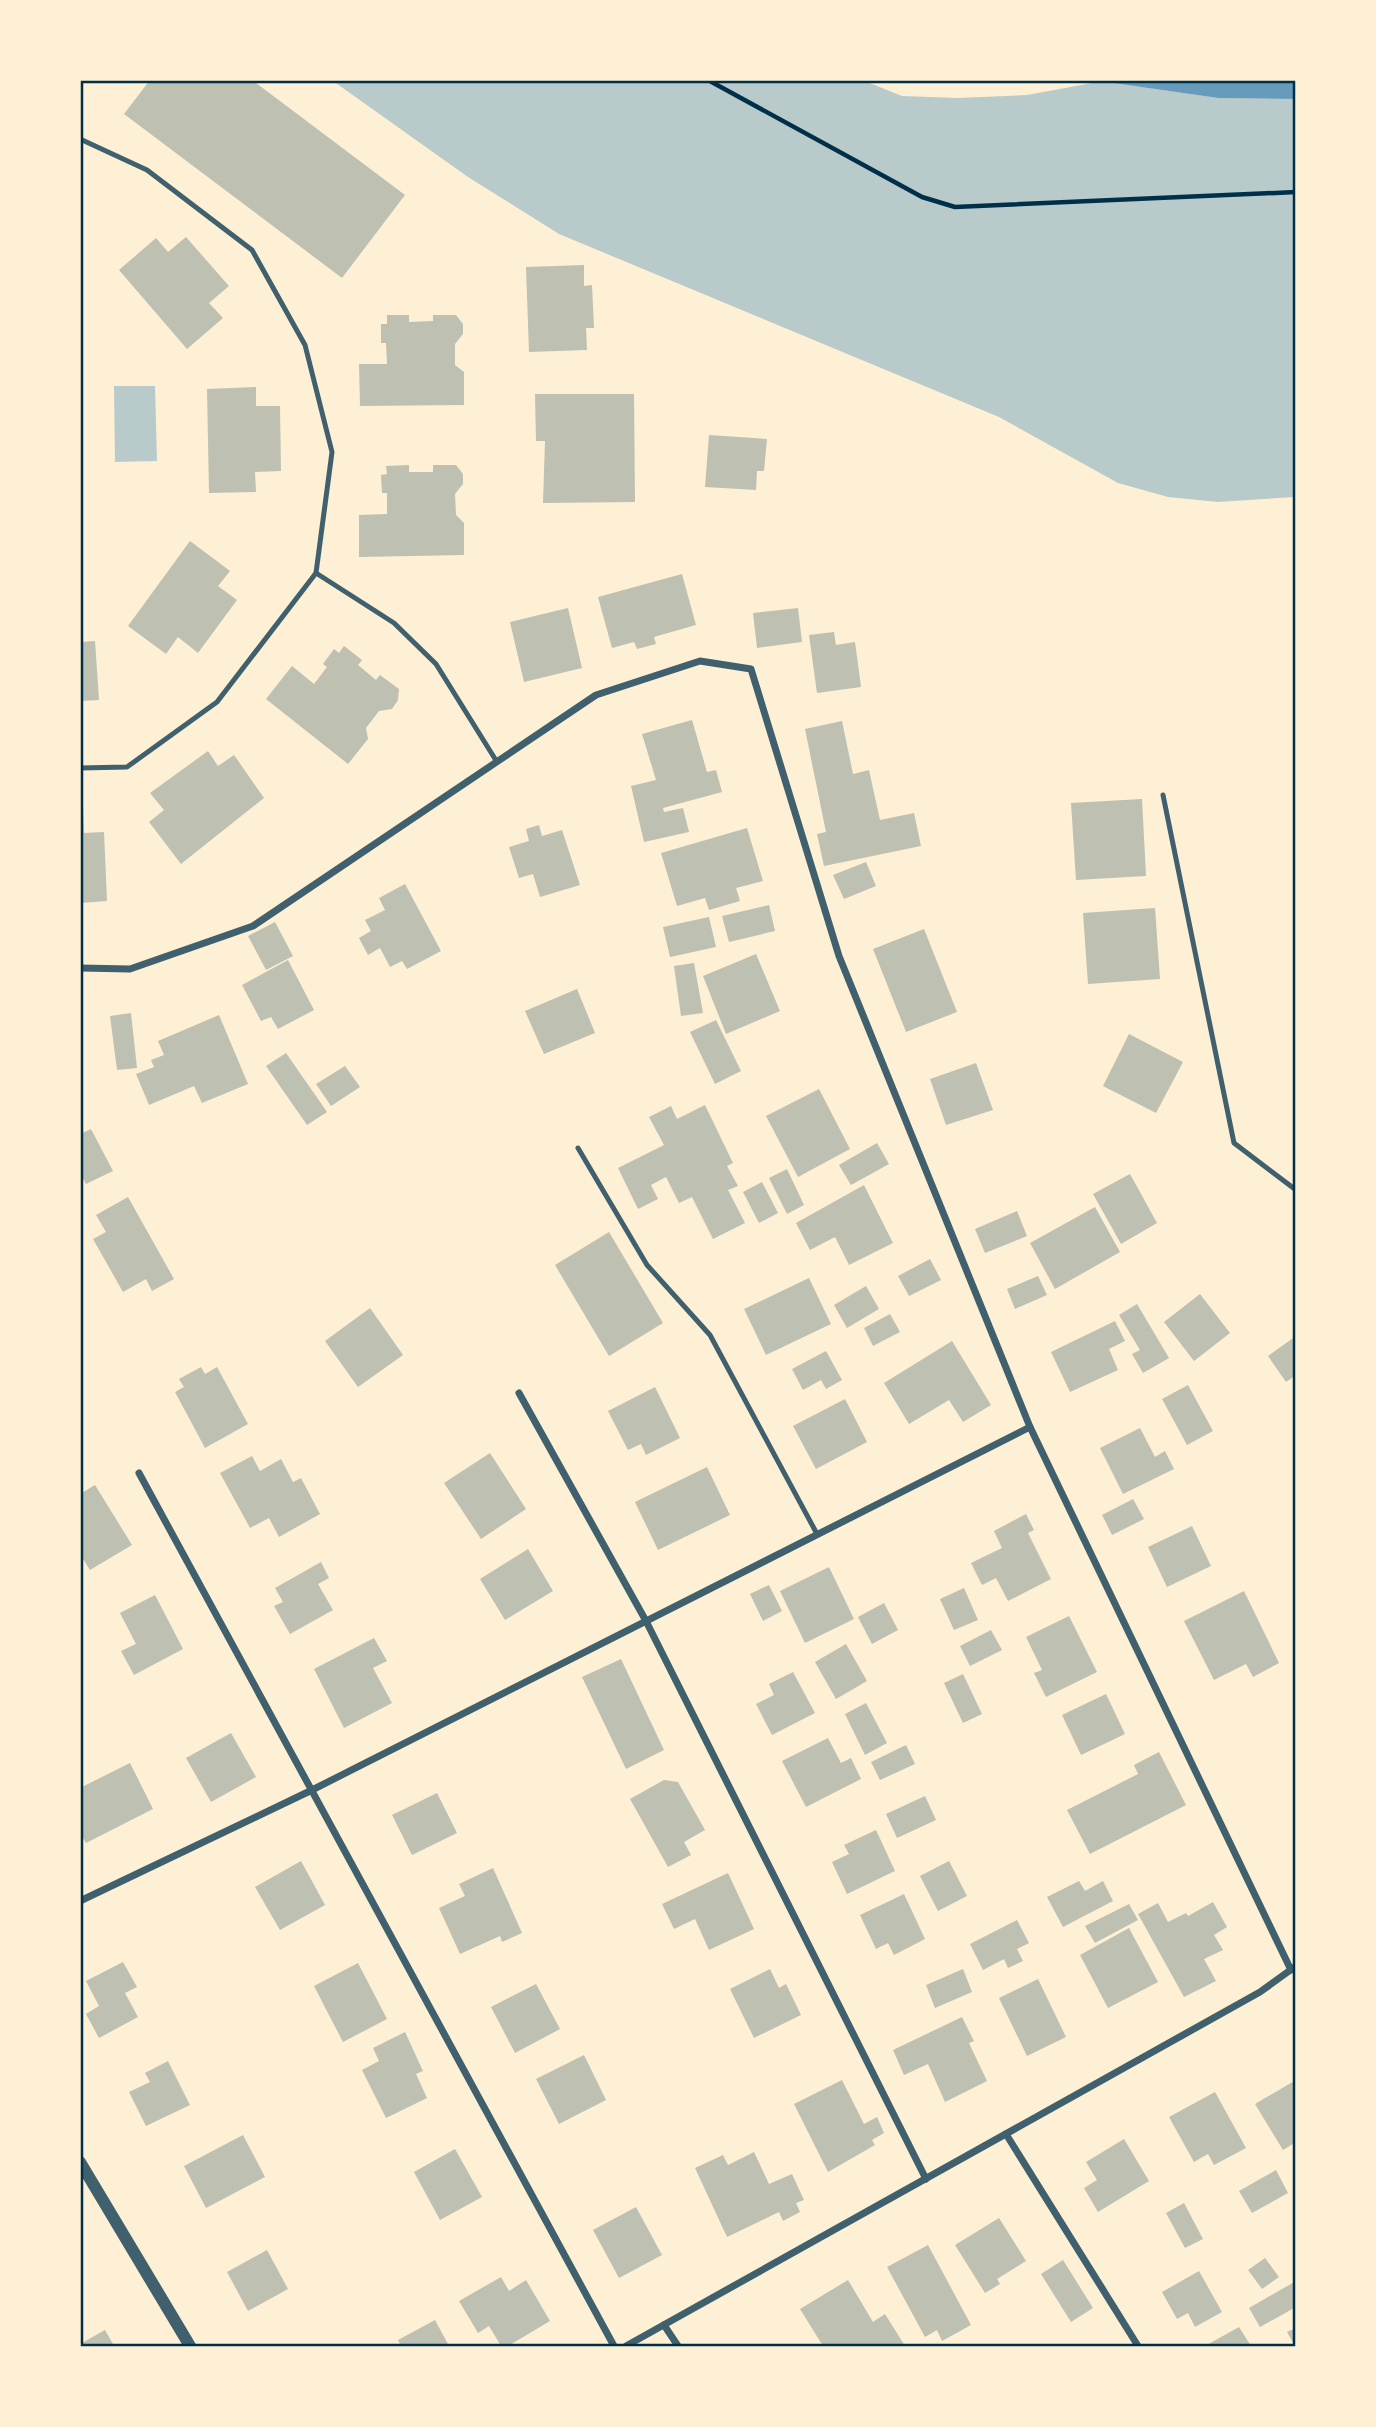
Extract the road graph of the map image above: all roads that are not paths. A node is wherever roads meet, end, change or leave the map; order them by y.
1 (80, 139) edge
2 (316, 573) junction
3 (497, 762) junction
4 (80, 768) edge
5 (1164, 795) dead end
6 (80, 968) edge
7 (578, 1148) dead end
8 (1296, 1190) edge
9 (519, 1393) dead end
10 (1030, 1427) junction
11 (139, 1473) dead end
12 (817, 1534) junction
13 (646, 1621) junction
14 (310, 1791) junction
15 (80, 1901) edge
16 (1293, 1968) edge
17 (1006, 2134) junction
18 (80, 2162) edge
19 (926, 2179) junction
20 (664, 2325) junction
21 (190, 2347) edge
22 (614, 2347) edge
23 (626, 2347) edge
24 (677, 2347) edge
25 (1138, 2347) edge

1 - 2 lane
2 - 3 lane
2 - 4 lane
3 - 6 street
3 - 10 street
5 - 8 lane
7 - 12 lane
9 - 13 street
10 - 12 street
10 - 16 street
11 - 14 street
12 - 13 street
13 - 14 street
13 - 19 street
14 - 15 street
14 - 22 street
16 - 17 street
17 - 19 street
17 - 25 street
18 - 21 street
19 - 20 street
20 - 23 street
20 - 24 street

